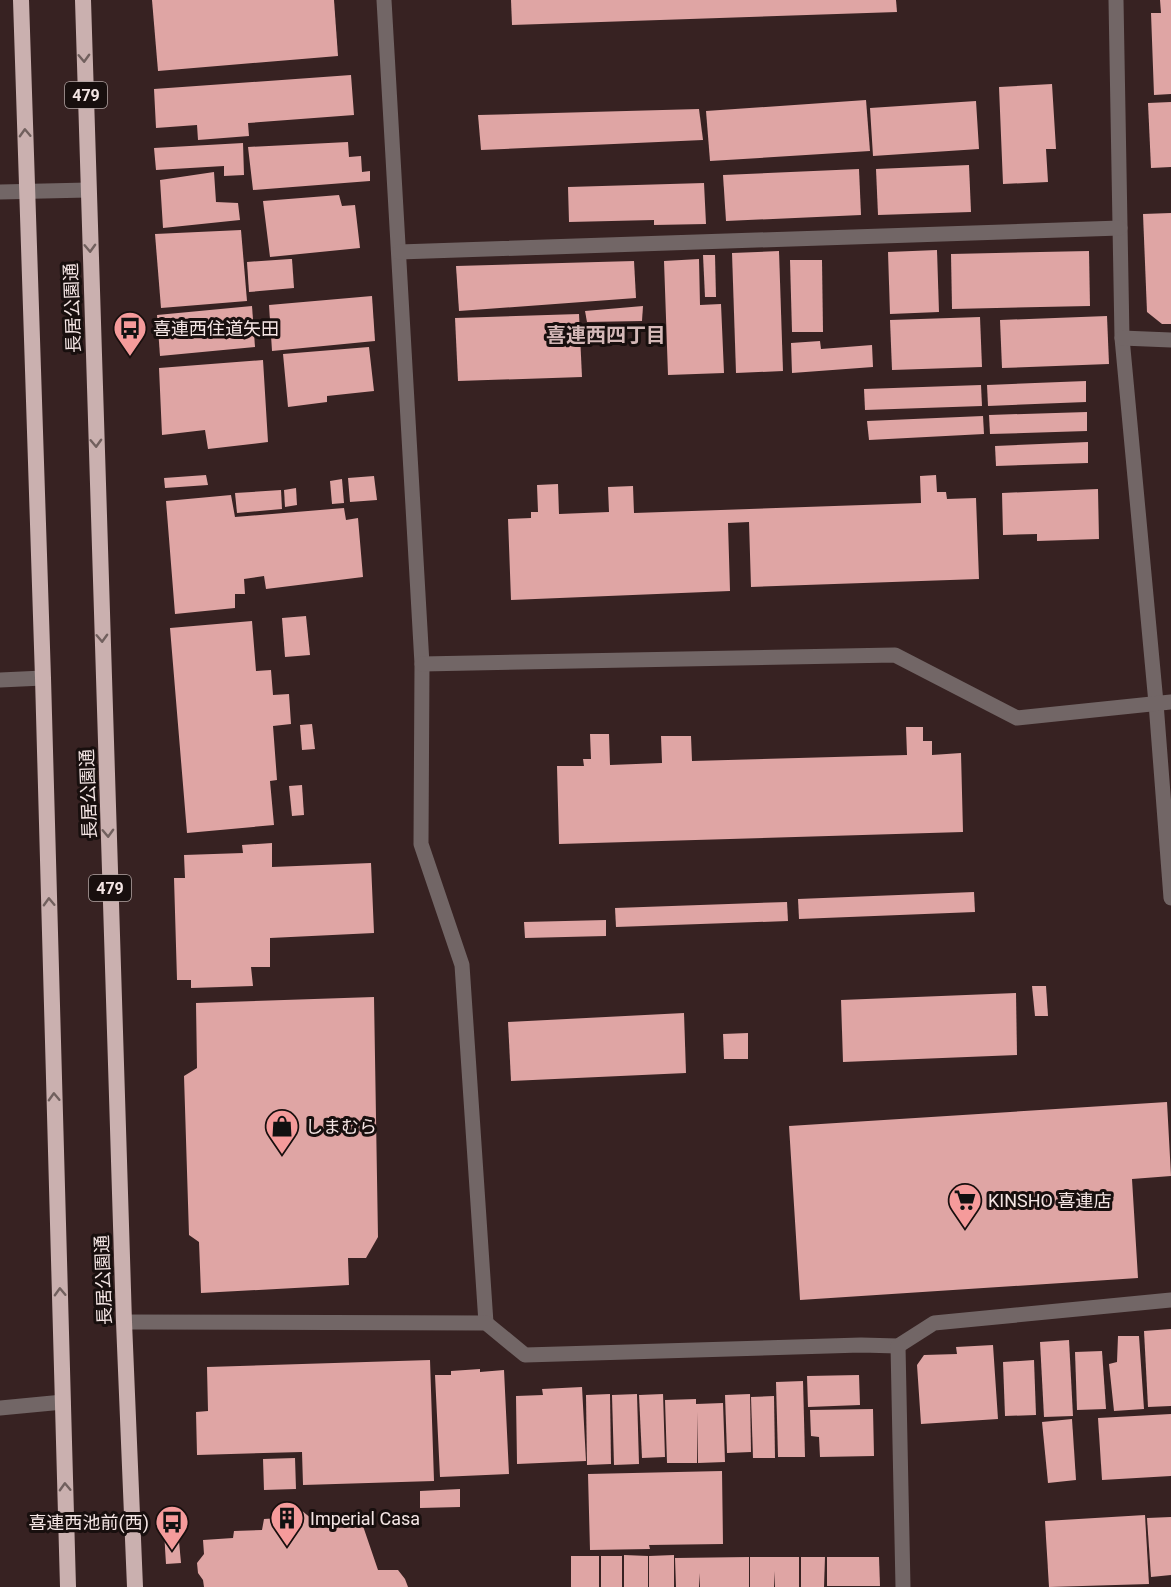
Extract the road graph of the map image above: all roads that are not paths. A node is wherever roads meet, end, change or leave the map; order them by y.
1 (21, 0) edge
2 (82, 0) edge
3 (384, 0) edge
4 (1116, 0) edge
5 (88, 190) junction
6 (0, 192) edge
7 (27, 192) junction
8 (1120, 228) junction
9 (399, 252) junction
10 (1122, 338) junction
11 (1171, 340) edge
12 (422, 664) junction
13 (43, 678) junction
14 (0, 680) edge
15 (1164, 703) edge
16 (1171, 898) edge
17 (1171, 1300) edge
18 (124, 1322) junction
19 (486, 1323) junction
20 (897, 1346) junction
21 (63, 1402) junction
22 (0, 1408) edge
23 (68, 1587) edge
24 (135, 1587) edge
25 (903, 1587) edge

7 -> 1 highway
2 -> 5 highway, 長居公園通 / 479
3 - 9 street
4 - 8 street
5 - 7 street
5 -> 18 highway, 長居公園通 / 479
6 - 7 street
7 - 13 highway
8 - 9 street
8 - 10 street
9 - 12 street
10 - 11 street
10 - 15 street
12 - 15 street
12 - 19 street
13 - 14 street
21 -> 13 highway
15 - 16 street
17 - 20 street
18 - 19 street
18 - 24 highway, 長居公園通 / 479
19 - 20 street
20 - 25 street
21 - 22 street
23 -> 21 highway

